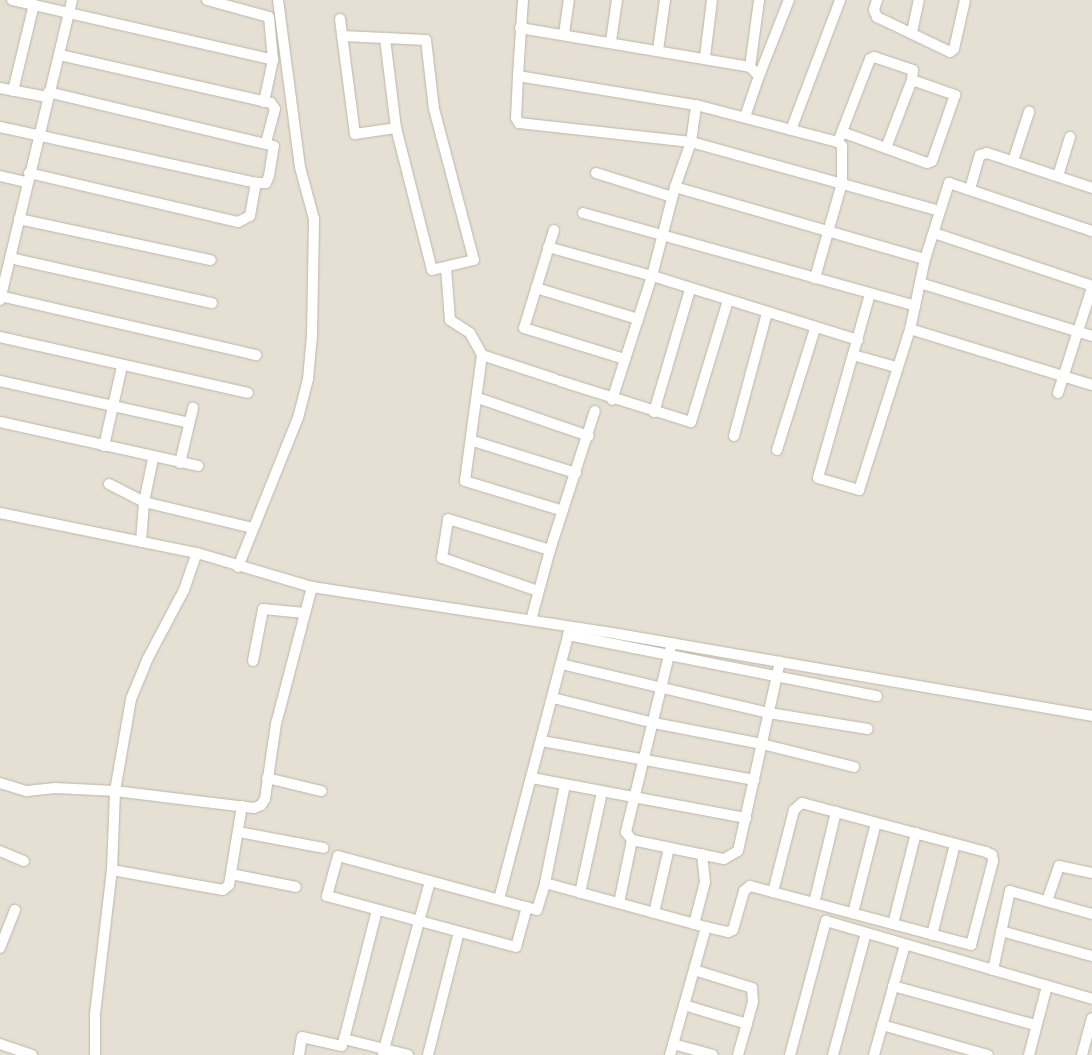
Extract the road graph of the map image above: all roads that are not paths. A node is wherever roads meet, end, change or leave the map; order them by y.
1 (12, 0) edge
2 (72, 0) edge
3 (206, 0) edge
4 (278, 0) edge
5 (524, 0) edge
6 (569, 0) edge
7 (617, 0) edge
8 (664, 0) edge
9 (712, 0) edge
10 (759, 0) edge
11 (789, 0) edge
12 (840, 0) edge
13 (876, 0) edge
14 (919, 0) edge
15 (965, 0) edge
16 (228, 3) edge
17 (34, 4) junction
18 (69, 13) junction
19 (340, 19) dead end
20 (520, 28) junction
21 (912, 32) junction
22 (564, 34) junction
23 (342, 36) junction
24 (385, 38) junction
25 (611, 41) junction
26 (658, 50) junction
27 (60, 54) junction
28 (705, 57) junction
29 (273, 60) junction
30 (750, 67) junction
31 (518, 76) junction
32 (759, 76) junction
33 (912, 80) junction
34 (0, 88) edge
35 (13, 91) junction
36 (48, 95) junction
37 (264, 102) junction
38 (696, 106) junction
39 (1029, 112) dead end
40 (745, 117) junction
41 (0, 127) edge
42 (396, 128) junction
43 (791, 130) junction
44 (842, 132) junction
45 (39, 133) junction
46 (1070, 138) dead end
47 (691, 142) junction
48 (838, 142) junction
49 (266, 143) junction
50 (886, 148) junction
51 (1013, 161) junction
52 (596, 173) dead end
53 (0, 176) edge
54 (1058, 176) junction
55 (28, 178) junction
56 (256, 183) junction
57 (842, 183) junction
58 (1092, 188) edge
59 (970, 189) junction
60 (674, 192) junction
61 (939, 211) junction
62 (583, 214) dead end
63 (19, 219) junction
64 (554, 230) dead end
65 (1092, 230) edge
66 (829, 232) junction
67 (934, 233) junction
68 (662, 236) junction
69 (548, 247) junction
70 (10, 258) junction
71 (925, 258) junction
72 (211, 260) dead end
73 (446, 268) junction
74 (652, 276) junction
75 (815, 278) junction
76 (920, 282) junction
77 (1092, 287) edge
78 (536, 288) junction
79 (690, 290) junction
80 (870, 294) junction
81 (0, 298) edge
82 (728, 300) junction
83 (212, 303) dead end
84 (915, 306) junction
85 (767, 313) junction
86 (638, 319) junction
87 (815, 329) junction
88 (910, 329) junction
89 (1077, 332) junction
90 (1092, 336) edge
91 (0, 337) edge
92 (858, 340) junction
93 (256, 355) dead end
94 (482, 355) junction
95 (853, 355) junction
96 (625, 359) junction
97 (122, 366) junction
98 (896, 367) junction
99 (1062, 377) junction
100 (0, 381) edge
101 (1092, 385) edge
102 (248, 392) dead end
103 (1058, 393) dead end
104 (478, 398) junction
105 (612, 400) junction
106 (113, 407) junction
107 (193, 408) dead end
108 (595, 411) dead end
109 (654, 412) junction
110 (0, 422) edge
111 (189, 423) junction
112 (589, 436) junction
113 (734, 436) dead end
114 (473, 441) junction
115 (104, 446) junction
116 (777, 450) dead end
117 (153, 458) junction
118 (180, 463) junction
119 (198, 466) dead end
120 (576, 473) junction
121 (110, 484) dead end
122 (144, 502) junction
123 (563, 511) junction
124 (0, 513) edge
125 (252, 528) junction
126 (141, 542) junction
127 (550, 550) junction
128 (197, 553) junction
129 (238, 567) junction
130 (312, 587) junction
131 (538, 591) junction
132 (305, 613) junction
133 (531, 620) junction
134 (569, 631) junction
135 (672, 643) junction
136 (669, 656) junction
137 (254, 661) dead end
138 (780, 662) junction
139 (561, 664) junction
140 (777, 677) junction
141 (662, 686) junction
142 (877, 696) dead end
143 (553, 698) junction
144 (769, 713) junction
145 (1092, 716) edge
146 (654, 723) junction
147 (868, 729) dead end
148 (542, 741) junction
149 (762, 744) junction
150 (646, 761) junction
151 (854, 767) dead end
152 (267, 778) junction
153 (532, 778) junction
154 (754, 780) junction
155 (0, 784) edge
156 (566, 785) junction
157 (115, 791) junction
158 (321, 791) dead end
159 (602, 792) junction
160 (634, 799) junction
161 (242, 806) junction
162 (836, 812) junction
163 (746, 818) junction
164 (876, 823) junction
165 (239, 832) junction
166 (916, 834) junction
167 (632, 840) junction
168 (955, 844) junction
169 (324, 848) dead end
170 (669, 848) junction
171 (0, 851) edge
172 (702, 854) junction
173 (24, 861) dead end
174 (112, 870) junction
175 (1092, 873) edge
176 (231, 874) junction
177 (430, 881) junction
178 (545, 883) junction
179 (296, 886) dead end
180 (773, 892) junction
181 (580, 893) junction
182 (498, 900) junction
183 (1047, 901) junction
184 (814, 903) junction
185 (619, 904) junction
186 (527, 907) junction
187 (15, 910) dead end
188 (377, 910) junction
189 (654, 913) junction
190 (852, 913) junction
191 (1092, 914) edge
192 (419, 921) junction
193 (694, 924) junction
194 (893, 924) junction
195 (706, 927) junction
196 (1001, 931) junction
197 (459, 932) junction
198 (866, 933) junction
199 (932, 934) junction
200 (905, 945) junction
201 (0, 948) edge
202 (1092, 956) edge
203 (694, 970) junction
204 (993, 970) junction
205 (893, 986) junction
206 (1047, 986) junction
207 (1092, 999) edge
208 (684, 1005) junction
209 (1092, 1018) edge
210 (747, 1024) junction
211 (882, 1025) junction
212 (1036, 1025) junction
213 (0, 1044) edge
214 (674, 1044) junction
215 (342, 1047) edge
216 (383, 1052) edge
217 (32, 1055) edge
218 (95, 1055) edge
219 (298, 1055) edge
220 (408, 1055) edge
221 (428, 1055) edge
222 (670, 1055) edge
223 (713, 1055) edge
224 (738, 1055) edge
225 (790, 1055) edge
226 (832, 1055) edge
227 (874, 1055) edge
228 (988, 1055) edge
229 (1028, 1055) edge
230 (1082, 1055) edge

1 - 17 street
2 - 18 street
3 - 16 street
4 - 125 street
5 - 20 street
6 - 22 street
7 - 25 street
8 - 26 street
9 - 28 street
10 - 30 street
11 - 32 street
12 - 43 street
13 - 21 street
14 - 21 street
15 - 21 street
16 - 29 street
17 - 18 street
17 - 35 street
18 - 27 street
18 - 29 street
19 - 23 street
20 - 22 street
20 - 31 street
22 - 25 street
23 - 24 street
23 - 42 street
24 - 42 street
24 - 73 street
25 - 26 street
26 - 28 street
27 - 36 street
27 - 37 street
28 - 30 street
29 - 37 street
30 - 32 street
31 - 38 street
31 - 47 street
32 - 40 street
33 - 44 street
33 - 50 street
33 - 50 street
34 - 35 street
35 - 36 street
36 - 45 street
36 - 49 street
37 - 49 street
38 - 40 street
38 - 47 street
39 - 51 street
40 - 43 street
41 - 45 street
42 - 73 street
43 - 48 street
44 - 48 street
44 - 50 street
45 - 55 street
45 - 56 street
46 - 54 street
47 - 57 street
47 - 60 street
48 - 57 street
49 - 56 street
51 - 54 street
51 - 59 street
52 - 60 street
53 - 55 street
54 - 58 street
55 - 56 street
55 - 63 street
57 - 61 street
57 - 66 street
59 - 61 street
59 - 65 street
60 - 66 street
60 - 68 street
61 - 67 street
62 - 68 street
63 - 70 street
63 - 72 street
64 - 69 street
66 - 71 street
66 - 75 street
67 - 71 street
67 - 77 street
68 - 74 street
68 - 75 street
69 - 74 street
69 - 78 street
70 - 81 street
70 - 83 street
71 - 76 street
73 - 94 street
74 - 79 street
74 - 86 street
75 - 80 street
76 - 84 street
76 - 89 street
77 - 89 street
78 - 86 street
78 - 96 street
79 - 82 street
79 - 109 street
80 - 84 street
80 - 92 street
81 - 93 street
82 - 85 street
82 - 109 street
84 - 88 street
85 - 87 street
85 - 113 street
86 - 96 street
87 - 92 street
87 - 116 street
88 - 98 street
88 - 99 street
89 - 90 street
89 - 99 street
91 - 97 street
92 - 95 street
94 - 104 street
94 - 105 street
95 - 98 street
95 - 98 street
96 - 105 street
97 - 102 street
97 - 106 street
99 - 101 street
99 - 103 street
100 - 106 street
104 - 112 street
104 - 114 street
105 - 109 street
106 - 111 street
106 - 115 street
107 - 111 street
108 - 112 street
110 - 115 street
111 - 118 street
112 - 120 street
114 - 120 street
114 - 123 street
115 - 117 street
117 - 118 street
117 - 122 street
118 - 119 street
120 - 123 street
121 - 122 street
122 - 125 street
122 - 126 street
123 - 127 street
124 - 126 street
125 - 129 street
126 - 128 street
127 - 131 street
127 - 131 street
128 - 129 street
128 - 157 street
129 - 130 street
130 - 132 street
130 - 133 street
131 - 133 street
132 - 137 street
132 - 152 street
133 - 134 street
134 - 135 street
134 - 136 street
134 - 139 street
135 - 136 street
135 - 138 street
136 - 140 street
136 - 141 street
138 - 140 street
138 - 145 street
139 - 141 street
139 - 143 street
140 - 142 street
140 - 144 street
141 - 144 street
141 - 146 street
143 - 146 street
143 - 148 street
144 - 147 street
144 - 149 street
146 - 149 street
146 - 150 street
148 - 150 street
148 - 153 street
149 - 151 street
149 - 154 street
150 - 154 street
150 - 160 street
152 - 158 street
152 - 161 street
153 - 156 street
153 - 182 street
154 - 163 street
155 - 157 street
156 - 159 street
156 - 178 street
157 - 161 street
157 - 174 street
159 - 160 street
159 - 181 street
160 - 163 street
160 - 167 street
161 - 165 street
162 - 164 street
162 - 180 street
162 - 184 street
163 - 172 street
164 - 166 street
164 - 190 street
165 - 169 street
165 - 176 street
166 - 168 street
166 - 194 street
167 - 170 street
167 - 185 street
168 - 199 street
168 - 199 street
170 - 172 street
170 - 189 street
171 - 173 street
172 - 193 street
174 - 176 street
174 - 218 street
175 - 183 street
176 - 179 street
177 - 182 street
177 - 188 street
177 - 192 street
178 - 181 street
178 - 186 street
180 - 184 street
180 - 195 street
181 - 185 street
182 - 186 street
183 - 191 street
183 - 196 street
184 - 190 street
185 - 189 street
186 - 197 street
187 - 201 street
188 - 192 street
188 - 215 street
189 - 193 street
190 - 194 street
192 - 197 street
192 - 216 street
193 - 195 street
194 - 199 street
195 - 203 street
196 - 202 street
196 - 204 street
197 - 221 street
198 - 200 street
198 - 225 street
198 - 226 street
200 - 204 street
200 - 205 street
203 - 208 street
203 - 210 street
204 - 206 street
205 - 211 street
205 - 212 street
206 - 207 street
206 - 212 street
208 - 210 street
208 - 214 street
209 - 230 street
210 - 224 street
211 - 227 street
211 - 228 street
212 - 229 street
213 - 217 street
214 - 222 street
214 - 223 street
215 - 216 street
215 - 219 street
216 - 220 street

